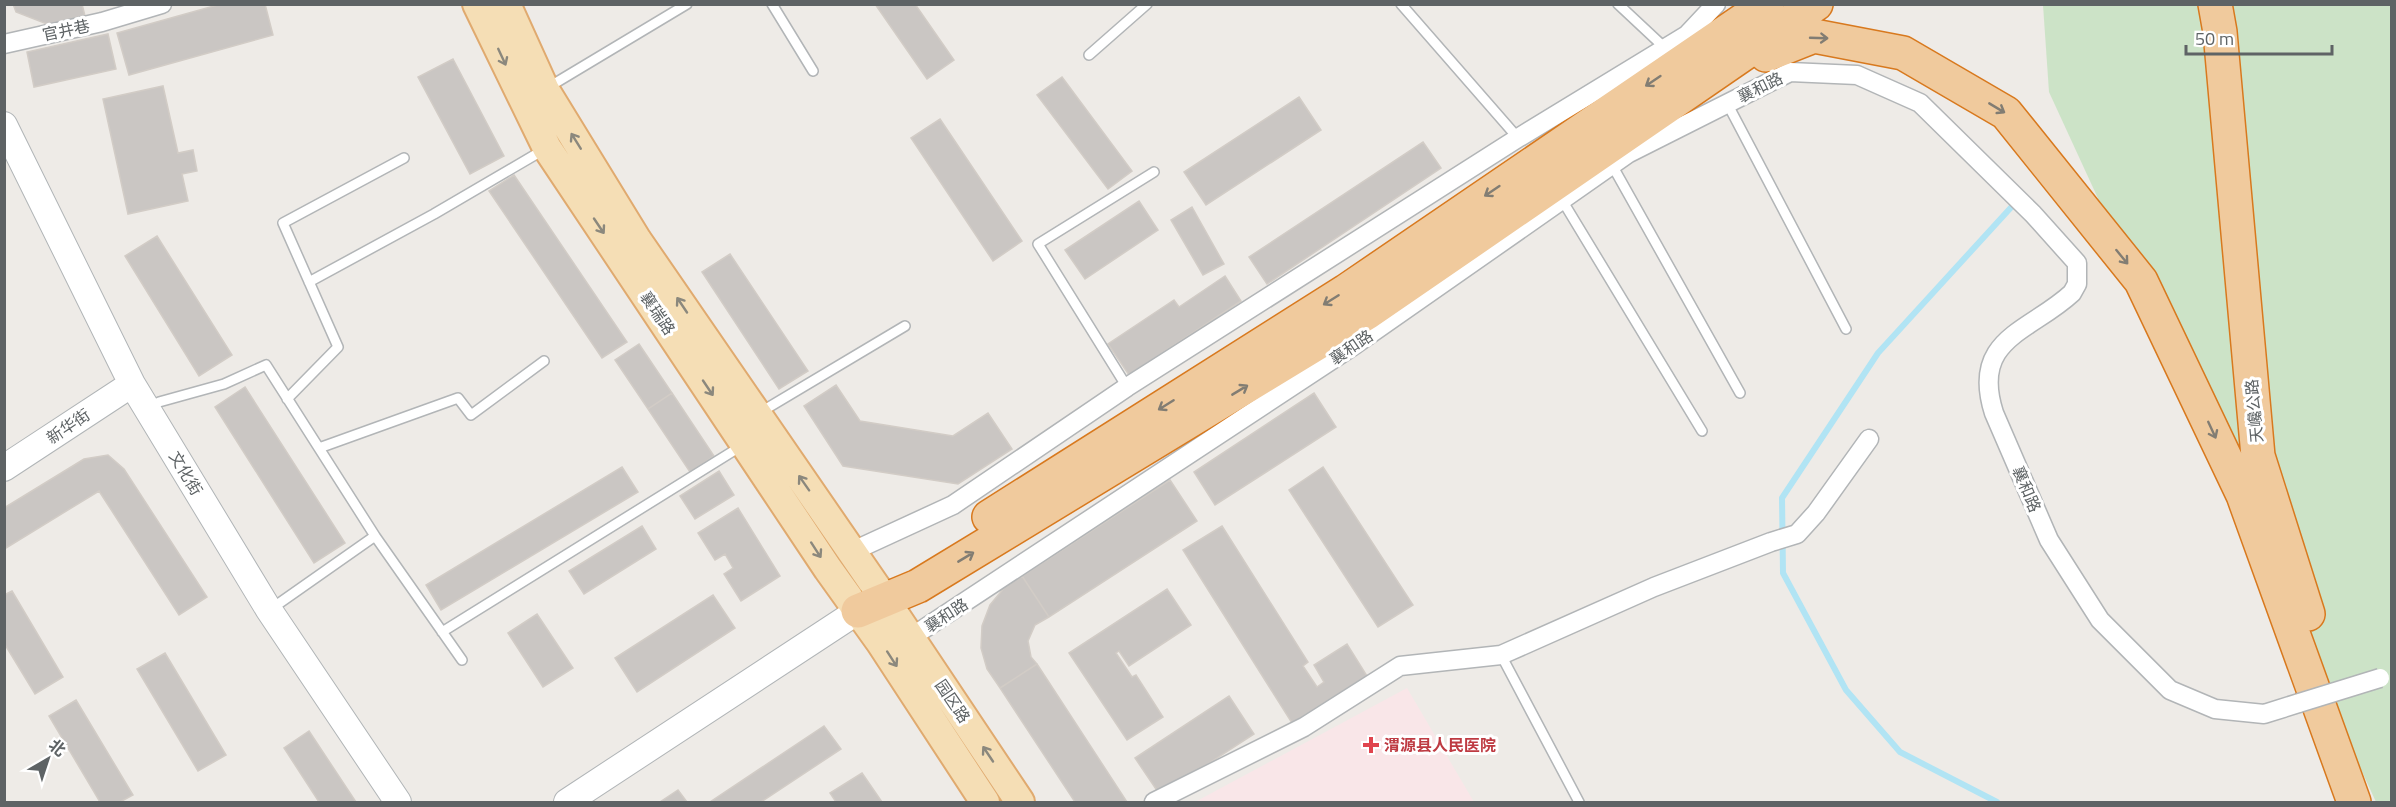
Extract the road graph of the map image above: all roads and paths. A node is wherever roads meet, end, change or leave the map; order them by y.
1 (162, 4) edge
2 (477, 4) edge
3 (506, 4) edge
4 (687, 4) edge
5 (772, 4) edge
6 (1147, 4) edge
7 (1401, 4) edge
8 (1618, 4) edge
9 (1767, 4) edge
10 (1816, 4) edge
11 (1735, 11) edge
12 (2218, 14) edge
13 (4, 44) edge
14 (1665, 48) junction
15 (1089, 55) dead end
16 (813, 71) dead end
17 (1706, 79) junction
18 (545, 90) junction
19 (1727, 103) junction
20 (4, 125) edge
21 (1518, 138) junction
22 (547, 148) junction
23 (404, 158) dead end
24 (1612, 165) junction
25 (1154, 172) dead end
26 (1562, 200) junction
27 (309, 282) junction
28 (905, 326) dead end
29 (1846, 329) dead end
30 (544, 361) dead end
31 (132, 384) junction
32 (1127, 387) junction
33 (1740, 393) dead end
34 (287, 399) junction
35 (159, 402) dead end
36 (757, 415) junction
37 (1702, 431) dead end
38 (1869, 439) dead end
39 (746, 444) junction
40 (319, 448) junction
41 (4, 468) edge
42 (375, 536) junction
43 (851, 552) junction
44 (872, 606) junction
45 (269, 610) junction
46 (442, 632) junction
47 (910, 638) junction
48 (1501, 655) junction
49 (462, 660) dead end
50 (2386, 678) edge
51 (398, 802) edge
52 (567, 802) edge
53 (985, 802) edge
54 (1020, 802) edge
55 (1154, 802) edge
56 (1579, 802) edge
57 (2354, 802) edge
58 (2365, 802) edge

1 - 13 street, 官井巷
2 -> 22 main road, 襄瑞路
3 - 18 main road, 襄瑞路
4 - 18 lane
5 - 16 lane
6 - 15 lane
7 - 21 lane
8 - 14 lane
9 - 11 highway
10 - 17 highway
11 - 14 street
11 -> 44 highway
12 - 58 highway, 天巉公路
14 - 21 street
44 -> 17 highway
17 -> 57 highway
36 -> 18 main road, 襄瑞路
19 - 24 street, 襄和路
19 - 29 lane
19 - 50 street, 襄和路, bridge
20 - 31 main road, 文化街
21 - 32 street
22 - 27 lane
22 -> 39 main road, 襄瑞路
23 - 27 lane
24 - 26 street, 襄和路
24 - 33 lane
25 - 32 lane
26 - 37 lane
26 - 47 street, 襄和路
27 - 34 lane
28 - 36 lane
30 - 40 lane
31 - 41 main road, 新华街
31 - 45 main road, 文化街
32 - 43 street
34 - 35 lane
34 - 40 lane
43 -> 36 main road, 襄瑞路
38 - 48 street
39 -> 44 main road, 襄瑞路
39 - 46 lane
40 - 42 lane
42 - 45 lane
42 - 46 lane
43 - 44 main road, 襄瑞路
44 - 47 main road, 园区路
44 - 52 main road
44 -> 53 main road, 园区路
45 - 51 main road, 文化街
46 - 49 lane
54 -> 47 main road, 园区路
48 - 55 street
48 - 56 lane

